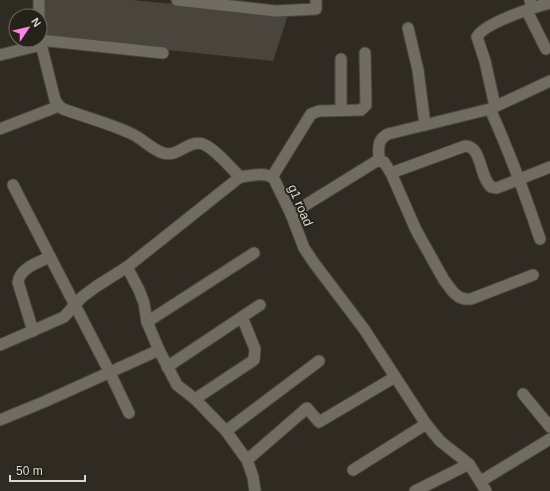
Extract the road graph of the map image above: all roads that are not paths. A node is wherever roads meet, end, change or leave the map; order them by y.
1 (177, 0) edge
2 (316, 0) edge
3 (550, 3) edge
4 (524, 9) edge
5 (408, 28) dead end
6 (48, 43) edge
7 (22, 48) edge
8 (42, 48) edge
9 (546, 49) dead end
10 (163, 53) dead end
11 (365, 53) dead end
12 (0, 55) edge
13 (340, 59) dead end
14 (550, 81) edge
15 (59, 106) junction
16 (492, 108) junction
17 (341, 110) junction
18 (425, 125) junction
19 (0, 129) edge
20 (379, 161) junction
21 (550, 167) edge
22 (390, 173) junction
23 (240, 176) junction
24 (272, 177) junction
25 (520, 179) junction
26 (13, 185) dead end
27 (290, 214) junction
28 (540, 239) dead end
29 (254, 253) dead end
30 (50, 257) junction
31 (127, 267) junction
32 (533, 275) dead end
33 (75, 305) junction
34 (260, 305) dead end
35 (242, 317) junction
36 (147, 322) junction
37 (33, 331) junction
38 (0, 345) edge
39 (159, 350) junction
40 (319, 361) dead end
41 (167, 367) junction
42 (110, 373) junction
43 (395, 377) junction
44 (523, 394) dead end
45 (196, 399) junction
46 (129, 413) dead end
47 (0, 420) edge
48 (426, 424) junction
49 (550, 428) edge
50 (226, 431) junction
51 (550, 439) edge
52 (247, 460) junction
53 (470, 464) junction
54 (353, 470) dead end
55 (484, 486) edge
56 (254, 490) edge
57 (415, 491) edge

1 - 2 street
3 - 4 street
4 - 9 street
4 - 16 street
5 - 18 street
6 - 10 street
7 - 12 street
8 - 15 street
11 - 17 street
13 - 17 street
14 - 16 street
15 - 19 street
15 - 23 street
16 - 18 street
16 - 25 street
17 - 24 street
18 - 20 street
20 - 22 street
20 - 27 street
21 - 25 street
22 - 25 street
22 - 32 street
23 - 24 street, g1 road
23 - 31 street
24 - 27 street, g1 road
25 - 28 street
26 - 30 street
27 - 43 street, g1 road
29 - 36 street
30 - 33 street
30 - 37 street
31 - 33 street
31 - 36 street
33 - 37 street
33 - 42 street
34 - 35 street
35 - 41 street
35 - 45 street
36 - 39 street
37 - 38 street
39 - 41 street
39 - 42 street
40 - 50 street
41 - 45 street
42 - 46 street
42 - 47 street
43 - 48 street, g1 road
43 - 52 street
44 - 49 street
45 - 50 street
48 - 53 street, g1 road
48 - 54 street
50 - 52 street
51 - 55 street
52 - 56 street
53 - 55 street, g1 road
53 - 57 street

